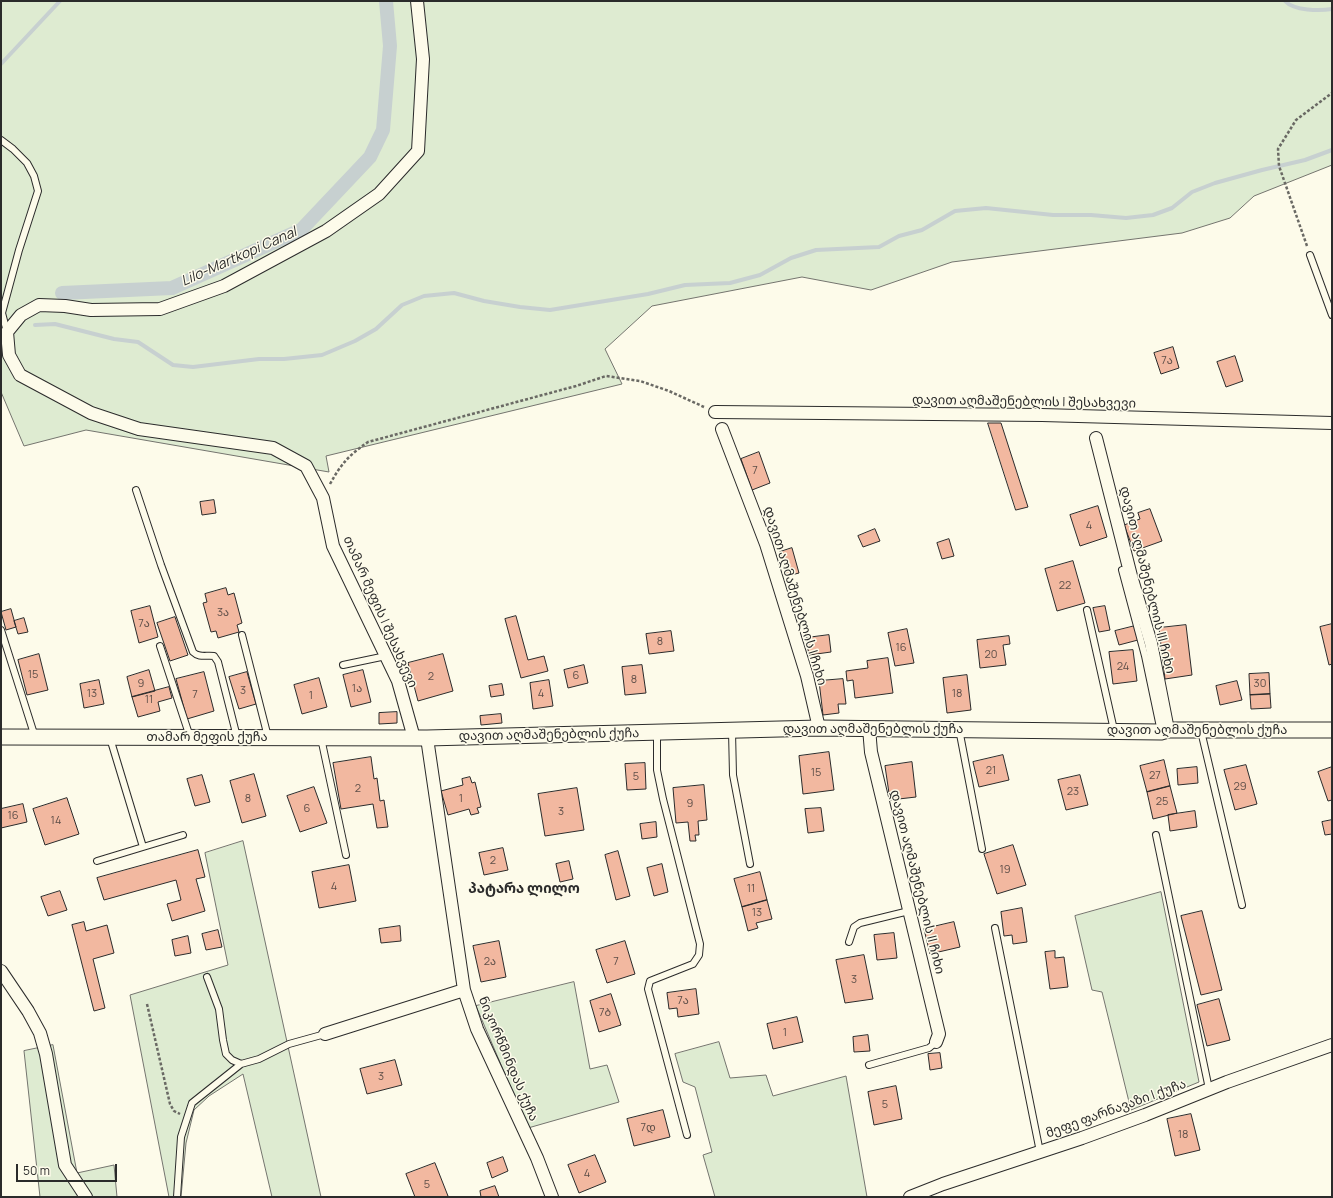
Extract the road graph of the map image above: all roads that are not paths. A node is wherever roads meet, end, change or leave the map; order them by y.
1 (417, 1) edge
2 (1, 140) edge
3 (1310, 255) road end
4 (1332, 315) edge
5 (7, 332) junction
6 (715, 412) road end
7 (1332, 423) edge
8 (722, 429) dead end
9 (1096, 438) dead end
10 (136, 490) dead end
11 (1122, 570) dead end
12 (1087, 610) dead end
13 (1, 630) edge
14 (242, 635) dead end
15 (160, 646) dead end
16 (386, 656) junction
17 (343, 665) dead end
18 (819, 728) junction
19 (869, 728) junction
20 (960, 729) junction
21 (1114, 730) junction
22 (1332, 730) edge
23 (732, 731) junction
24 (1164, 731) junction
25 (1201, 731) junction
26 (657, 732) junction
27 (1, 737) edge
28 (35, 737) junction
29 (109, 737) junction
30 (190, 737) junction
31 (237, 737) junction
32 (268, 737) junction
33 (321, 738) junction
34 (420, 738) junction
35 (183, 835) dead end
36 (1156, 835) dead end
37 (143, 847) junction
38 (982, 849) dead end
39 (346, 855) dead end
40 (97, 861) dead end
41 (750, 864) dead end
42 (1242, 905) dead end
43 (909, 912) junction
44 (995, 928) dead end
45 (849, 942) dead end
46 (1, 971) edge
47 (207, 977) dead end
48 (464, 990) junction
49 (325, 1034) joint
50 (936, 1042) joint
51 (1332, 1045) edge
52 (241, 1064) junction
53 (869, 1065) dead end
54 (1209, 1090) junction
55 (687, 1135) dead end
56 (1040, 1152) junction
57 (86, 1197) edge
58 (177, 1197) edge
59 (552, 1197) edge
60 (910, 1197) edge

1 - 5 street
2 - 5 lane
3 - 4 lane
5 - 16 street, თამარ მეფის I შესახვევი
6 - 7 street, დავით აღმაშენებლის I შესახვევი
8 - 18 street, დავით აღმაშენებლის I ჩიხი
9 - 24 street, დავით აღმაშენებლის III ჩიხი
10 - 31 lane
11 - 24 lane
12 - 21 lane
13 - 28 lane
14 - 32 lane
15 - 30 lane
16 - 17 lane
16 - 34 street, თამარ მეფის I შესახვევი
18 - 19 street, დავით აღმაშენებლის ქუჩა
18 - 23 street, დავით აღმაშენებლის ქუჩა
19 - 20 street, დავით აღმაშენებლის ქუჩა
19 - 43 street, დავით აღმაშენებლის II ჩიხი
20 - 21 street, დავით აღმაშენებლის ქუჩა
20 - 38 lane
21 - 24 street, დავით აღმაშენებლის ქუჩა
22 - 25 street, დავით აღმაშენებლის ქუჩა
23 - 26 street, დავით აღმაშენებლის ქუჩა
23 - 41 lane
24 - 25 street, დავით აღმაშენებლის ქუჩა
25 - 42 lane
26 - 34 street, დავით აღმაშენებლის ქუჩა
26 - 55 lane
27 - 28 street, თამარ მეფის ქუჩა
28 - 29 street, თამარ მეფის ქუჩა
29 - 30 street, თამარ მეფის ქუჩა
29 - 37 lane
30 - 31 street, თამარ მეფის ქუჩა
31 - 32 street, თამარ მეფის ქუჩა
32 - 33 street, თამარ მეფის ქუჩა
33 - 34 street, თამარ მეფის ქუჩა
33 - 39 lane
34 - 48 street, ნიკორწმინდას ქუჩა
35 - 37 lane
36 - 54 lane
37 - 40 lane
43 - 45 lane
43 - 50 street, დავით აღმაშენებლის II ჩიხი
44 - 56 lane
46 - 57 street
47 - 52 lane
48 - 49 street
48 - 59 street, ნიკორწმინდას ქუჩა
49 - 52 lane
50 - 53 lane
51 - 54 street, მეფე ფარნავაზი I ქუჩა
52 - 58 lane
54 - 56 street, მეფე ფარნავაზი I ქუჩა
56 - 60 street, მეფე ფარნავაზი I ქუჩა

